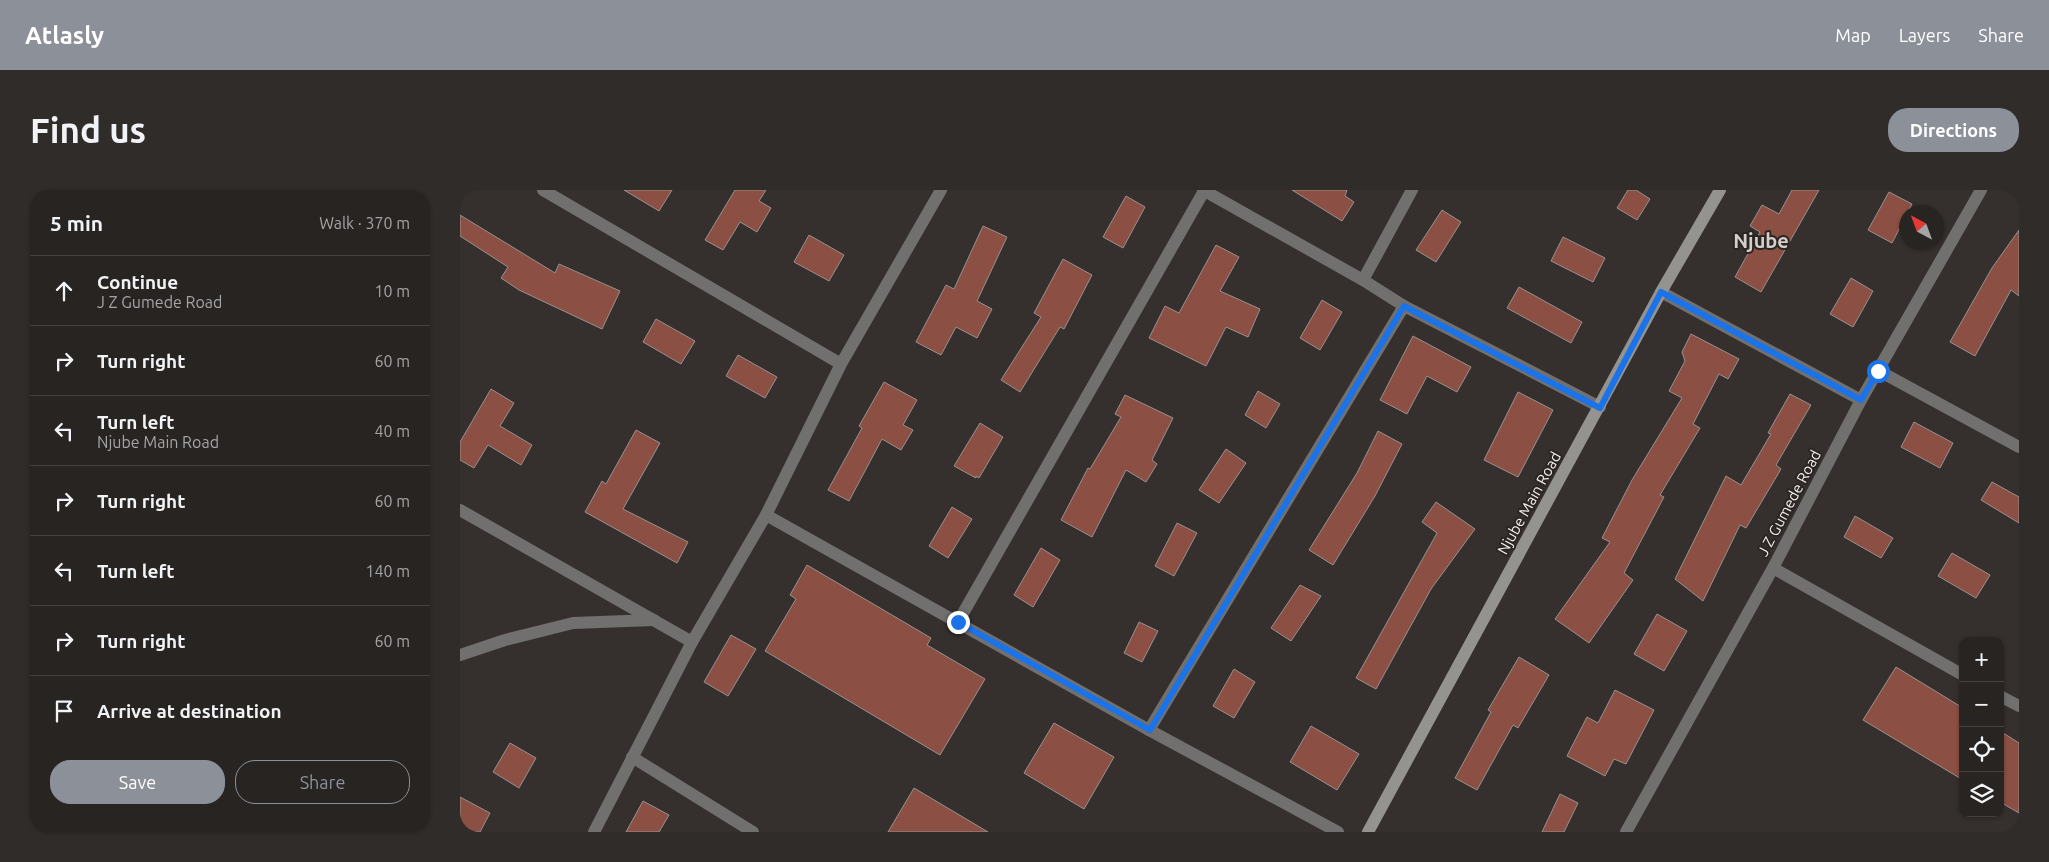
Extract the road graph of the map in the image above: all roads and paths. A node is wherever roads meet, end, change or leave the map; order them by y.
1 (544, 190) edge
2 (941, 190) edge
3 (1203, 190) edge
4 (1412, 190) edge
5 (1720, 190) edge
6 (1981, 190) edge
7 (1363, 280) junction
8 (1661, 292) junction
9 (1404, 306) junction
10 (841, 364) junction
11 (1878, 371) junction
12 (1861, 400) junction
13 (1600, 408) junction
14 (2019, 447) edge
15 (460, 510) edge
16 (766, 515) junction
17 (1773, 568) junction
18 (654, 620) junction
19 (958, 622) junction
20 (692, 642) junction
21 (460, 655) edge
22 (1959, 673) edge
23 (2004, 698) edge
24 (2019, 706) edge
25 (1150, 730) junction
26 (632, 757) junction
27 (594, 832) edge
28 (753, 832) edge
29 (1338, 832) edge
30 (1368, 832) edge
31 (1626, 832) edge

1 - 10 street
2 - 10 street
3 - 7 street
3 - 19 street
4 - 7 street
5 - 8 street, Njube Main Road
6 - 11 street, J Z Gumede Road
7 - 9 street
8 - 12 street
8 - 13 street, Njube Main Road
9 - 13 street
9 - 25 street
10 - 16 street
11 - 12 street, J Z Gumede Road
11 - 14 street
12 - 17 street, J Z Gumede Road
13 - 30 street, Njube Main Road
15 - 18 street
16 - 19 street
16 - 20 street
17 - 22 street
17 - 31 street, J Z Gumede Road
18 - 20 street
18 - 21 street
19 - 25 street
20 - 26 street
23 - 24 street
25 - 29 street
26 - 27 street
26 - 28 street

